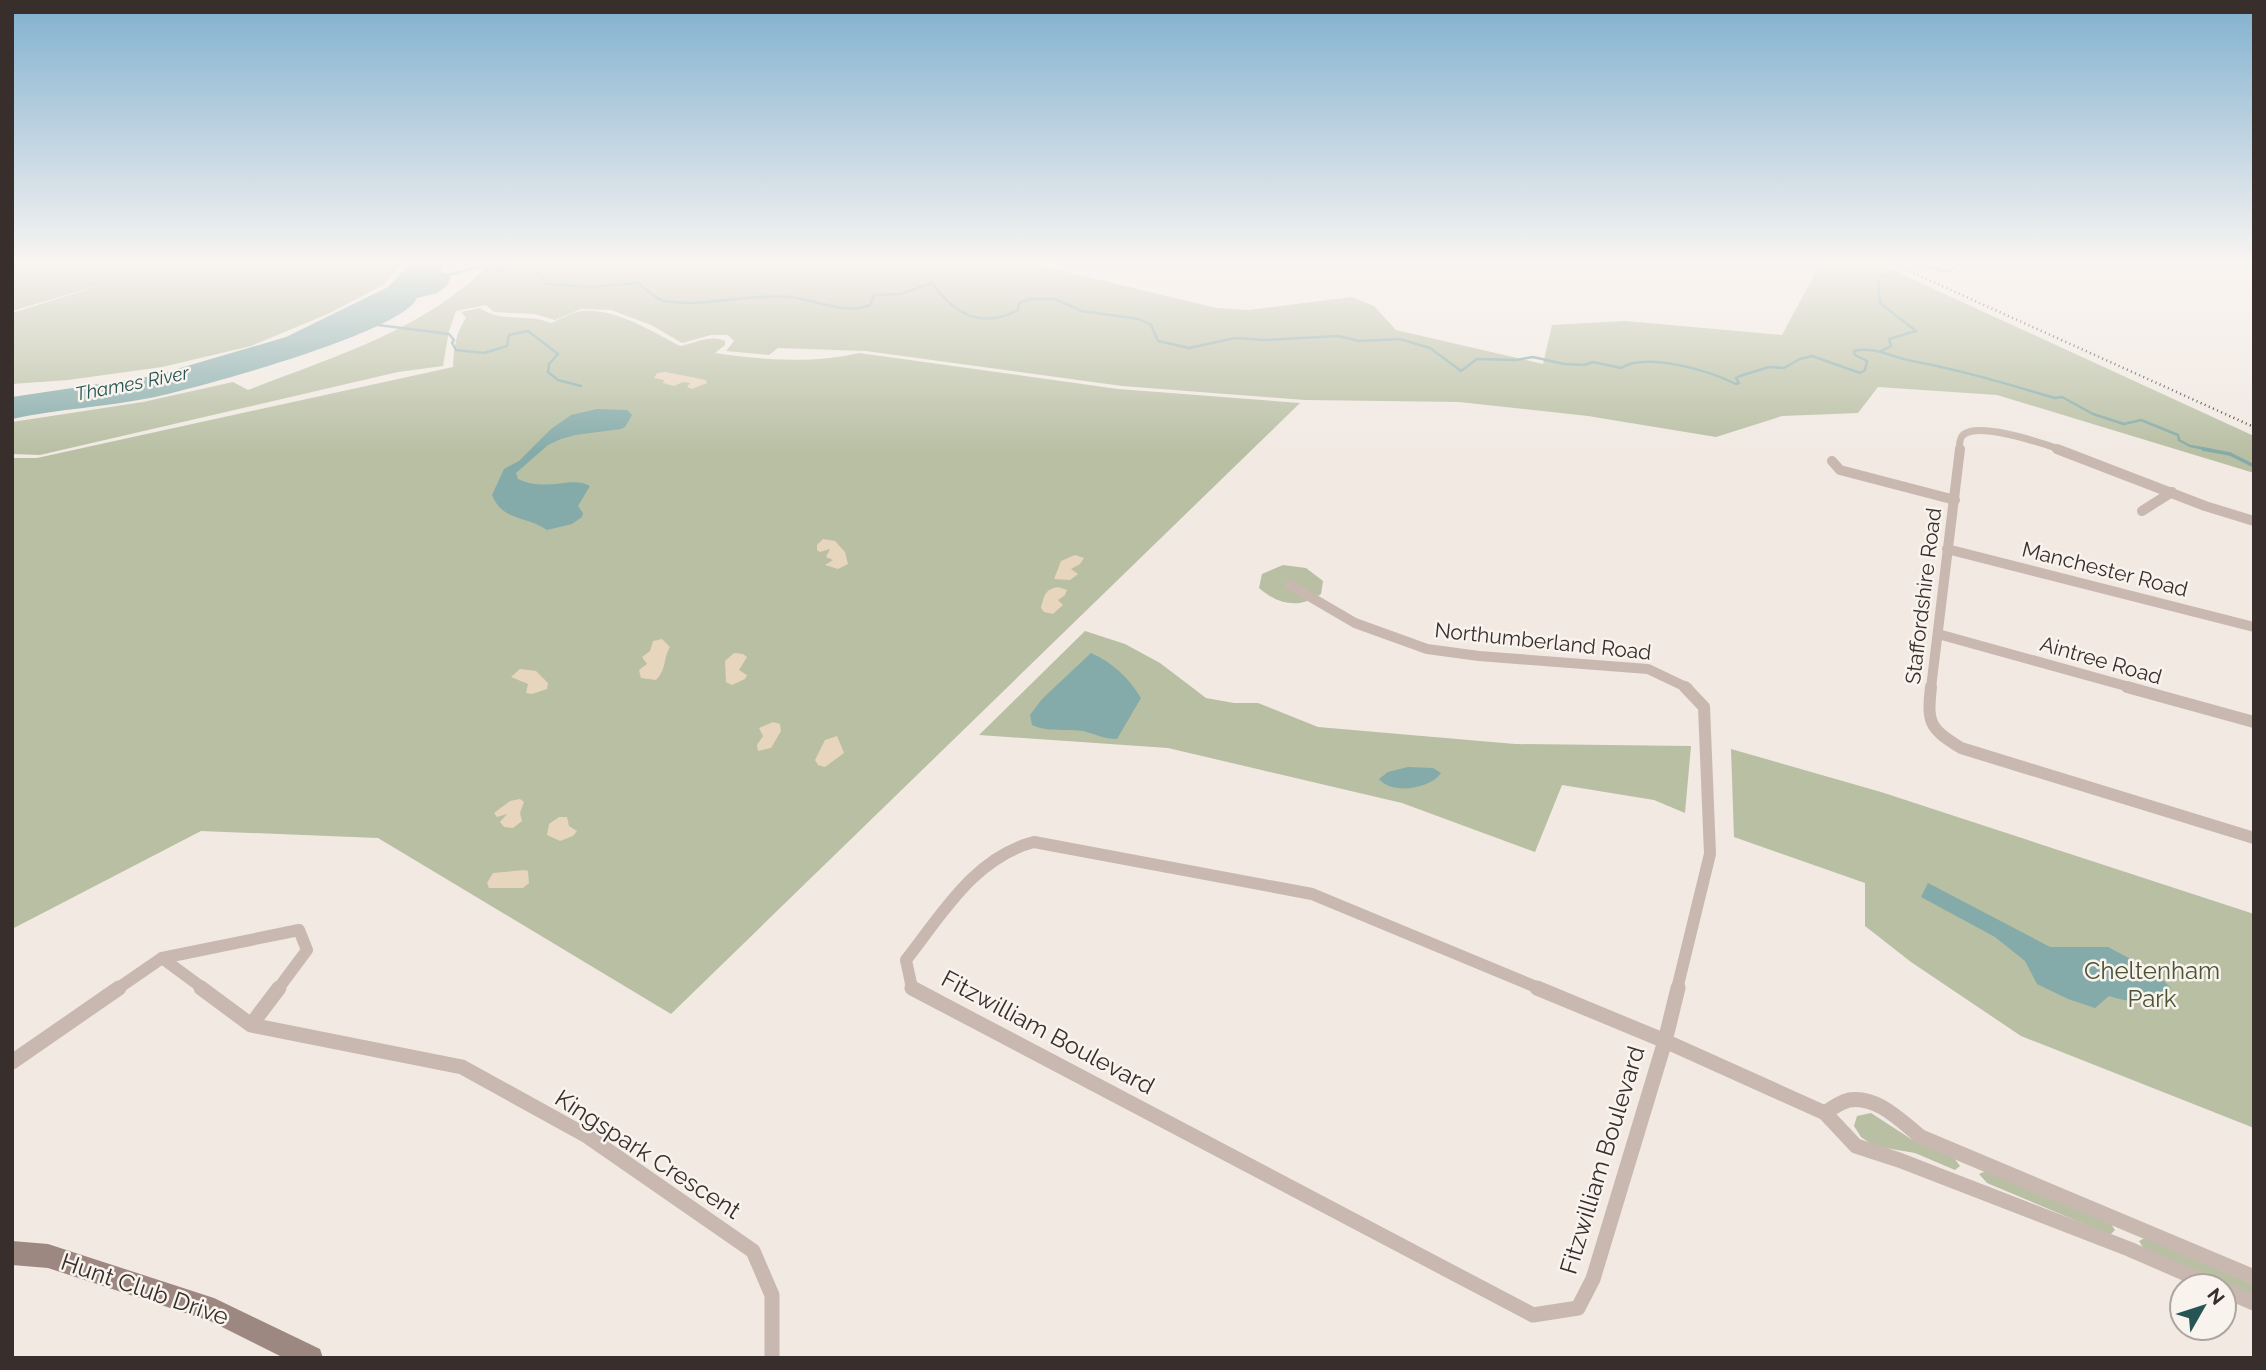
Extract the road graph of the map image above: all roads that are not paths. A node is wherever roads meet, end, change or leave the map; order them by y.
1 (1832, 461) dead end
2 (2172, 492) junction
3 (1955, 500) junction
4 (2142, 510) dead end
5 (2254, 521) edge
6 (1947, 549) junction
7 (1290, 585) dead end
8 (2254, 626) edge
9 (1938, 634) junction
10 (2254, 722) edge
11 (2254, 838) edge
12 (162, 958) junction
13 (251, 1025) junction
14 (1665, 1041) junction
15 (12, 1062) edge
16 (1825, 1113) junction
17 (12, 1252) edge
18 (2182, 1272) edge
19 (2254, 1277) edge
20 (311, 1358) edge
21 (772, 1358) edge

1 - 3 street
2 - 3 street, Staffordshire Road
2 - 4 street
2 - 5 street, Staffordshire Road
3 - 6 street, Staffordshire Road
6 - 8 street, Manchester Road
6 - 9 street, Staffordshire Road
7 - 14 street, Northumberland Road
9 - 10 street, Aintree Road
9 - 11 street, Staffordshire Road
12 - 13 street, Kingspark Crescent
12 - 13 street
12 - 15 street
13 - 21 street, Kingspark Crescent
14 - 14 street, Fitzwilliam Boulevard
14 - 16 street, Fitzwilliam Boulevard
16 - 18 street, Fitzwilliam Boulevard
16 - 19 street
17 - 20 street, Hunt Club Drive

